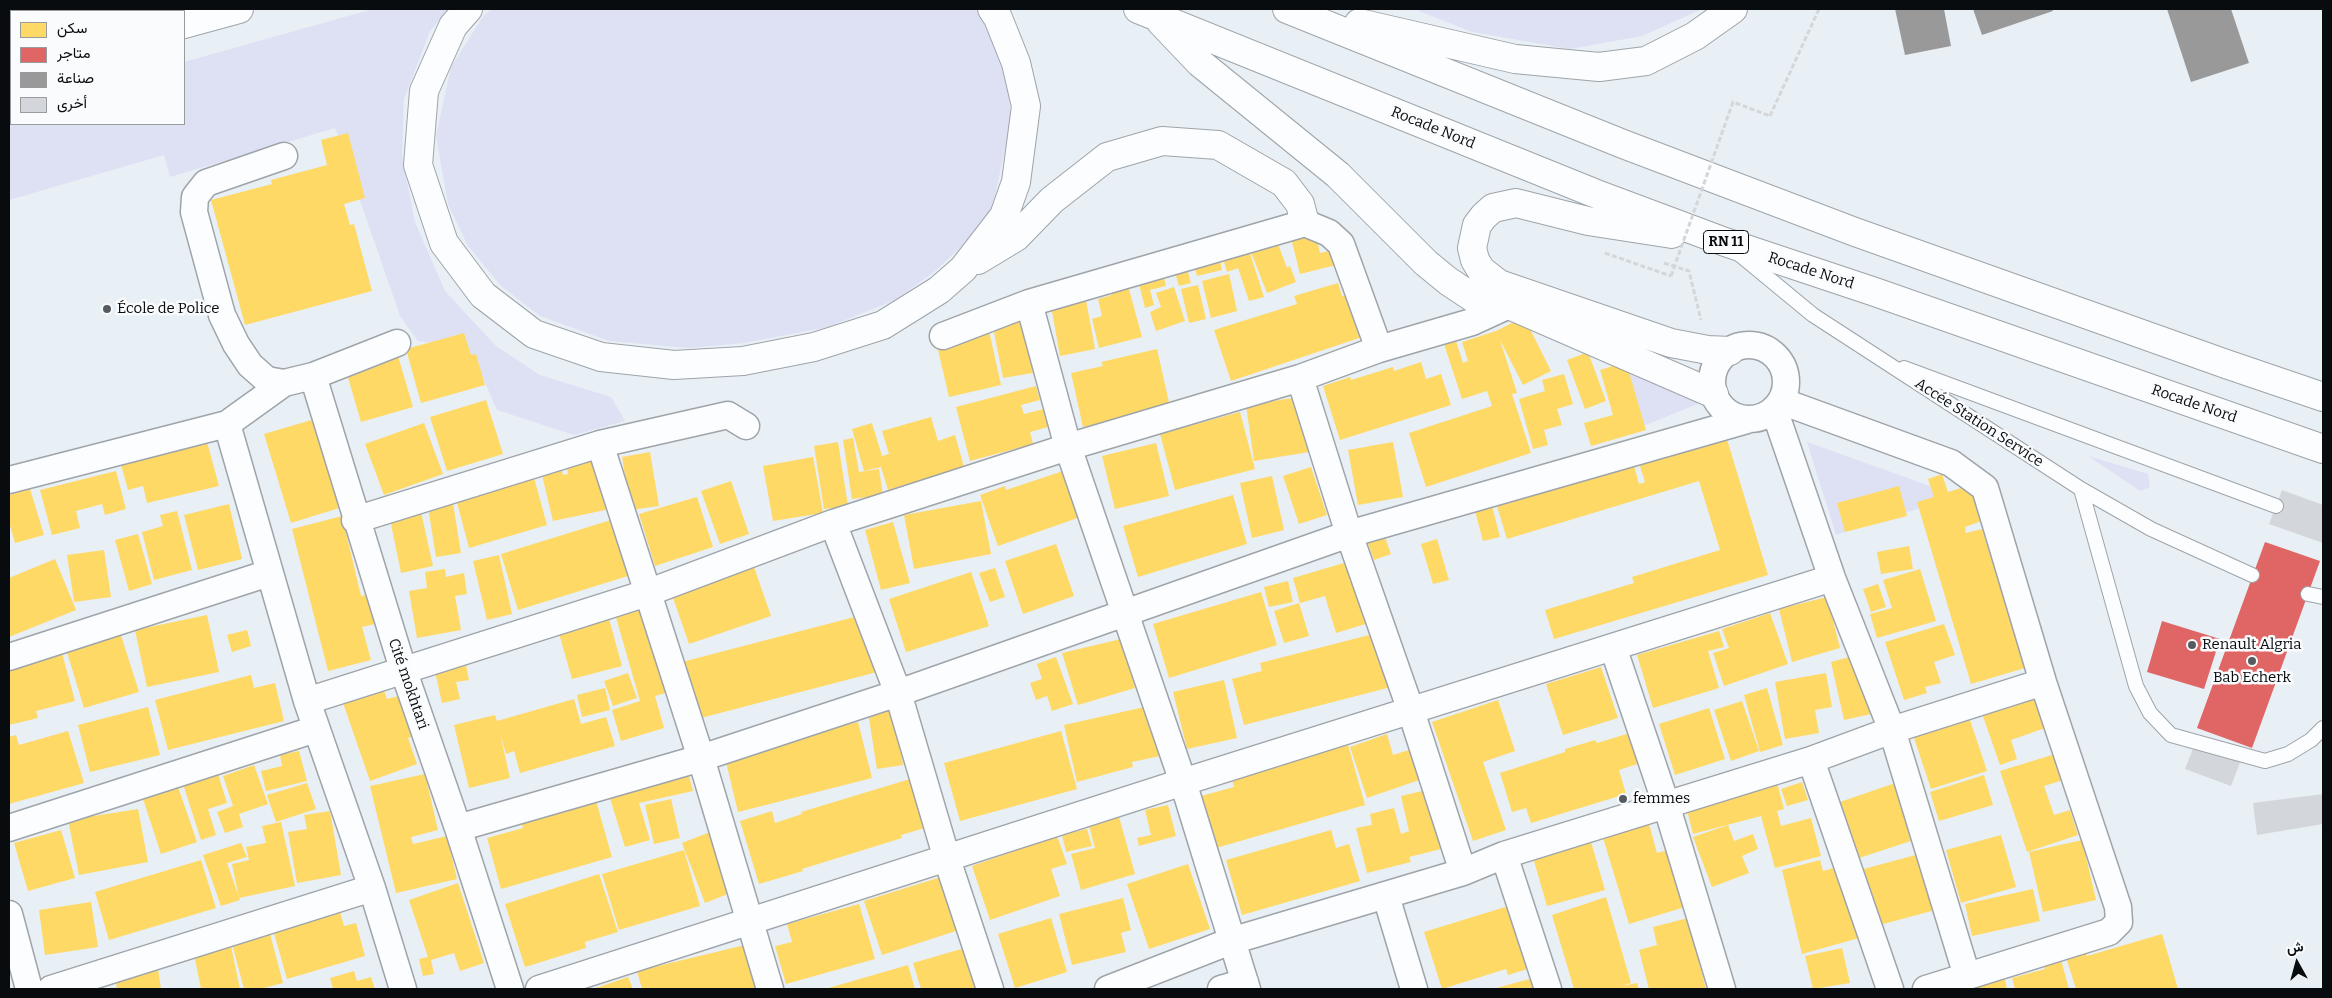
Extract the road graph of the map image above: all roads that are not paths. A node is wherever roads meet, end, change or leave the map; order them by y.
1 (239, 9) edge
2 (468, 9) edge
3 (992, 9) edge
4 (1288, 9) edge
5 (1297, 9) edge
6 (1733, 9) edge
7 (1146, 12) edge
8 (185, 24) edge
9 (284, 156) dead end
10 (1305, 223) junction
11 (1725, 242) junction
12 (964, 269) junction
13 (1029, 303) junction
14 (1509, 305) junction
15 (943, 336) dead end
16 (397, 343) dead end
17 (1379, 349) junction
18 (1719, 350) junction
19 (1878, 358) junction
20 (312, 376) junction
21 (1300, 378) junction
22 (284, 383) junction
23 (1714, 394) junction
24 (2323, 397) edge
25 (1778, 405) junction
26 (1746, 420) junction
27 (227, 424) junction
28 (746, 426) dead end
29 (600, 444) junction
30 (1068, 447) junction
31 (2323, 449) edge
32 (9, 480) edge
33 (2081, 489) junction
34 (2276, 506) dead end
35 (355, 520) junction
36 (833, 523) junction
37 (1349, 534) junction
38 (269, 573) junction
39 (2252, 574) dead end
40 (1832, 578) junction
41 (647, 593) junction
42 (2308, 594) dead end
43 (2323, 597) edge
44 (1125, 612) junction
45 (1613, 647) junction
46 (9, 657) edge
47 (402, 669) junction
48 (2043, 682) junction
49 (898, 693) junction
50 (307, 702) junction
51 (1410, 711) junction
52 (2323, 728) edge
53 (316, 729) junction
54 (1892, 730) junction
55 (701, 758) junction
56 (1811, 760) junction
57 (1183, 782) junction
58 (1666, 804) junction
59 (9, 828) edge
60 (458, 828) junction
61 (1504, 855) junction
62 (947, 859) junction
63 (1463, 872) junction
64 (372, 888) junction
65 (1386, 896) junction
66 (9, 914) edge
67 (750, 922) junction
68 (1231, 941) junction
69 (1968, 976) junction
70 (1238, 987) edge
71 (29, 989) edge
72 (51, 989) edge
73 (403, 989) edge
74 (510, 989) edge
75 (539, 989) edge
76 (770, 989) edge
77 (990, 989) edge
78 (1108, 989) edge
79 (1414, 989) edge
80 (1548, 989) edge
81 (1722, 989) edge
82 (1890, 989) edge
83 (1926, 989) edge

1 - 8 highway
2 - 12 highway
3 - 12 highway
4 - 24 highway
5 - 6 highway
7 - 11 highway, Rocade Nord / RN 11
7 - 14 highway
9 - 22 street
10 - 12 highway
10 - 13 street
10 - 17 street
11 - 18 highway
11 - 19 lane, Accée Station Service
11 - 31 highway, Rocade Nord / RN 11
13 - 15 street
13 - 30 street
14 - 17 street
14 - 23 highway
16 - 20 street
17 - 21 street
18 - 23 street
18 - 25 street
19 - 33 lane, Accée Station Service
19 - 34 lane
20 - 22 street
20 - 35 street, Cité mokhtari
21 - 30 street
21 - 37 street
22 - 27 street
23 - 26 street
25 - 26 street
25 - 40 street
25 - 48 street
26 - 37 street
27 - 32 street
27 - 38 street
28 - 29 street
29 - 35 street
29 - 41 street
30 - 36 street
30 - 44 street
33 - 39 lane, Accée Station Service
33 - 52 lane
35 - 47 street, Cité mokhtari
36 - 41 street
36 - 49 street
37 - 44 street
37 - 51 street
38 - 46 street
38 - 50 street
40 - 45 street
40 - 54 street
41 - 47 street
41 - 55 street
42 - 43 lane
44 - 49 street
44 - 57 street
45 - 51 street
45 - 58 street
47 - 50 street
47 - 60 street, Cité mokhtari
48 - 54 street
48 - 69 street
49 - 55 street
49 - 62 street
50 - 53 street
51 - 57 street
51 - 63 street
53 - 59 street
53 - 64 street
54 - 56 street
54 - 69 street
55 - 60 street
55 - 67 street
56 - 58 street
56 - 82 street
57 - 62 street
57 - 68 street
58 - 61 street
58 - 81 street
60 - 74 street, Cité mokhtari
61 - 63 street
61 - 80 street
62 - 67 street
62 - 77 street
63 - 65 street
64 - 72 street
64 - 73 street
65 - 68 street
65 - 79 street
66 - 71 street
67 - 75 street
67 - 76 street
68 - 70 street
68 - 78 street
69 - 83 street

